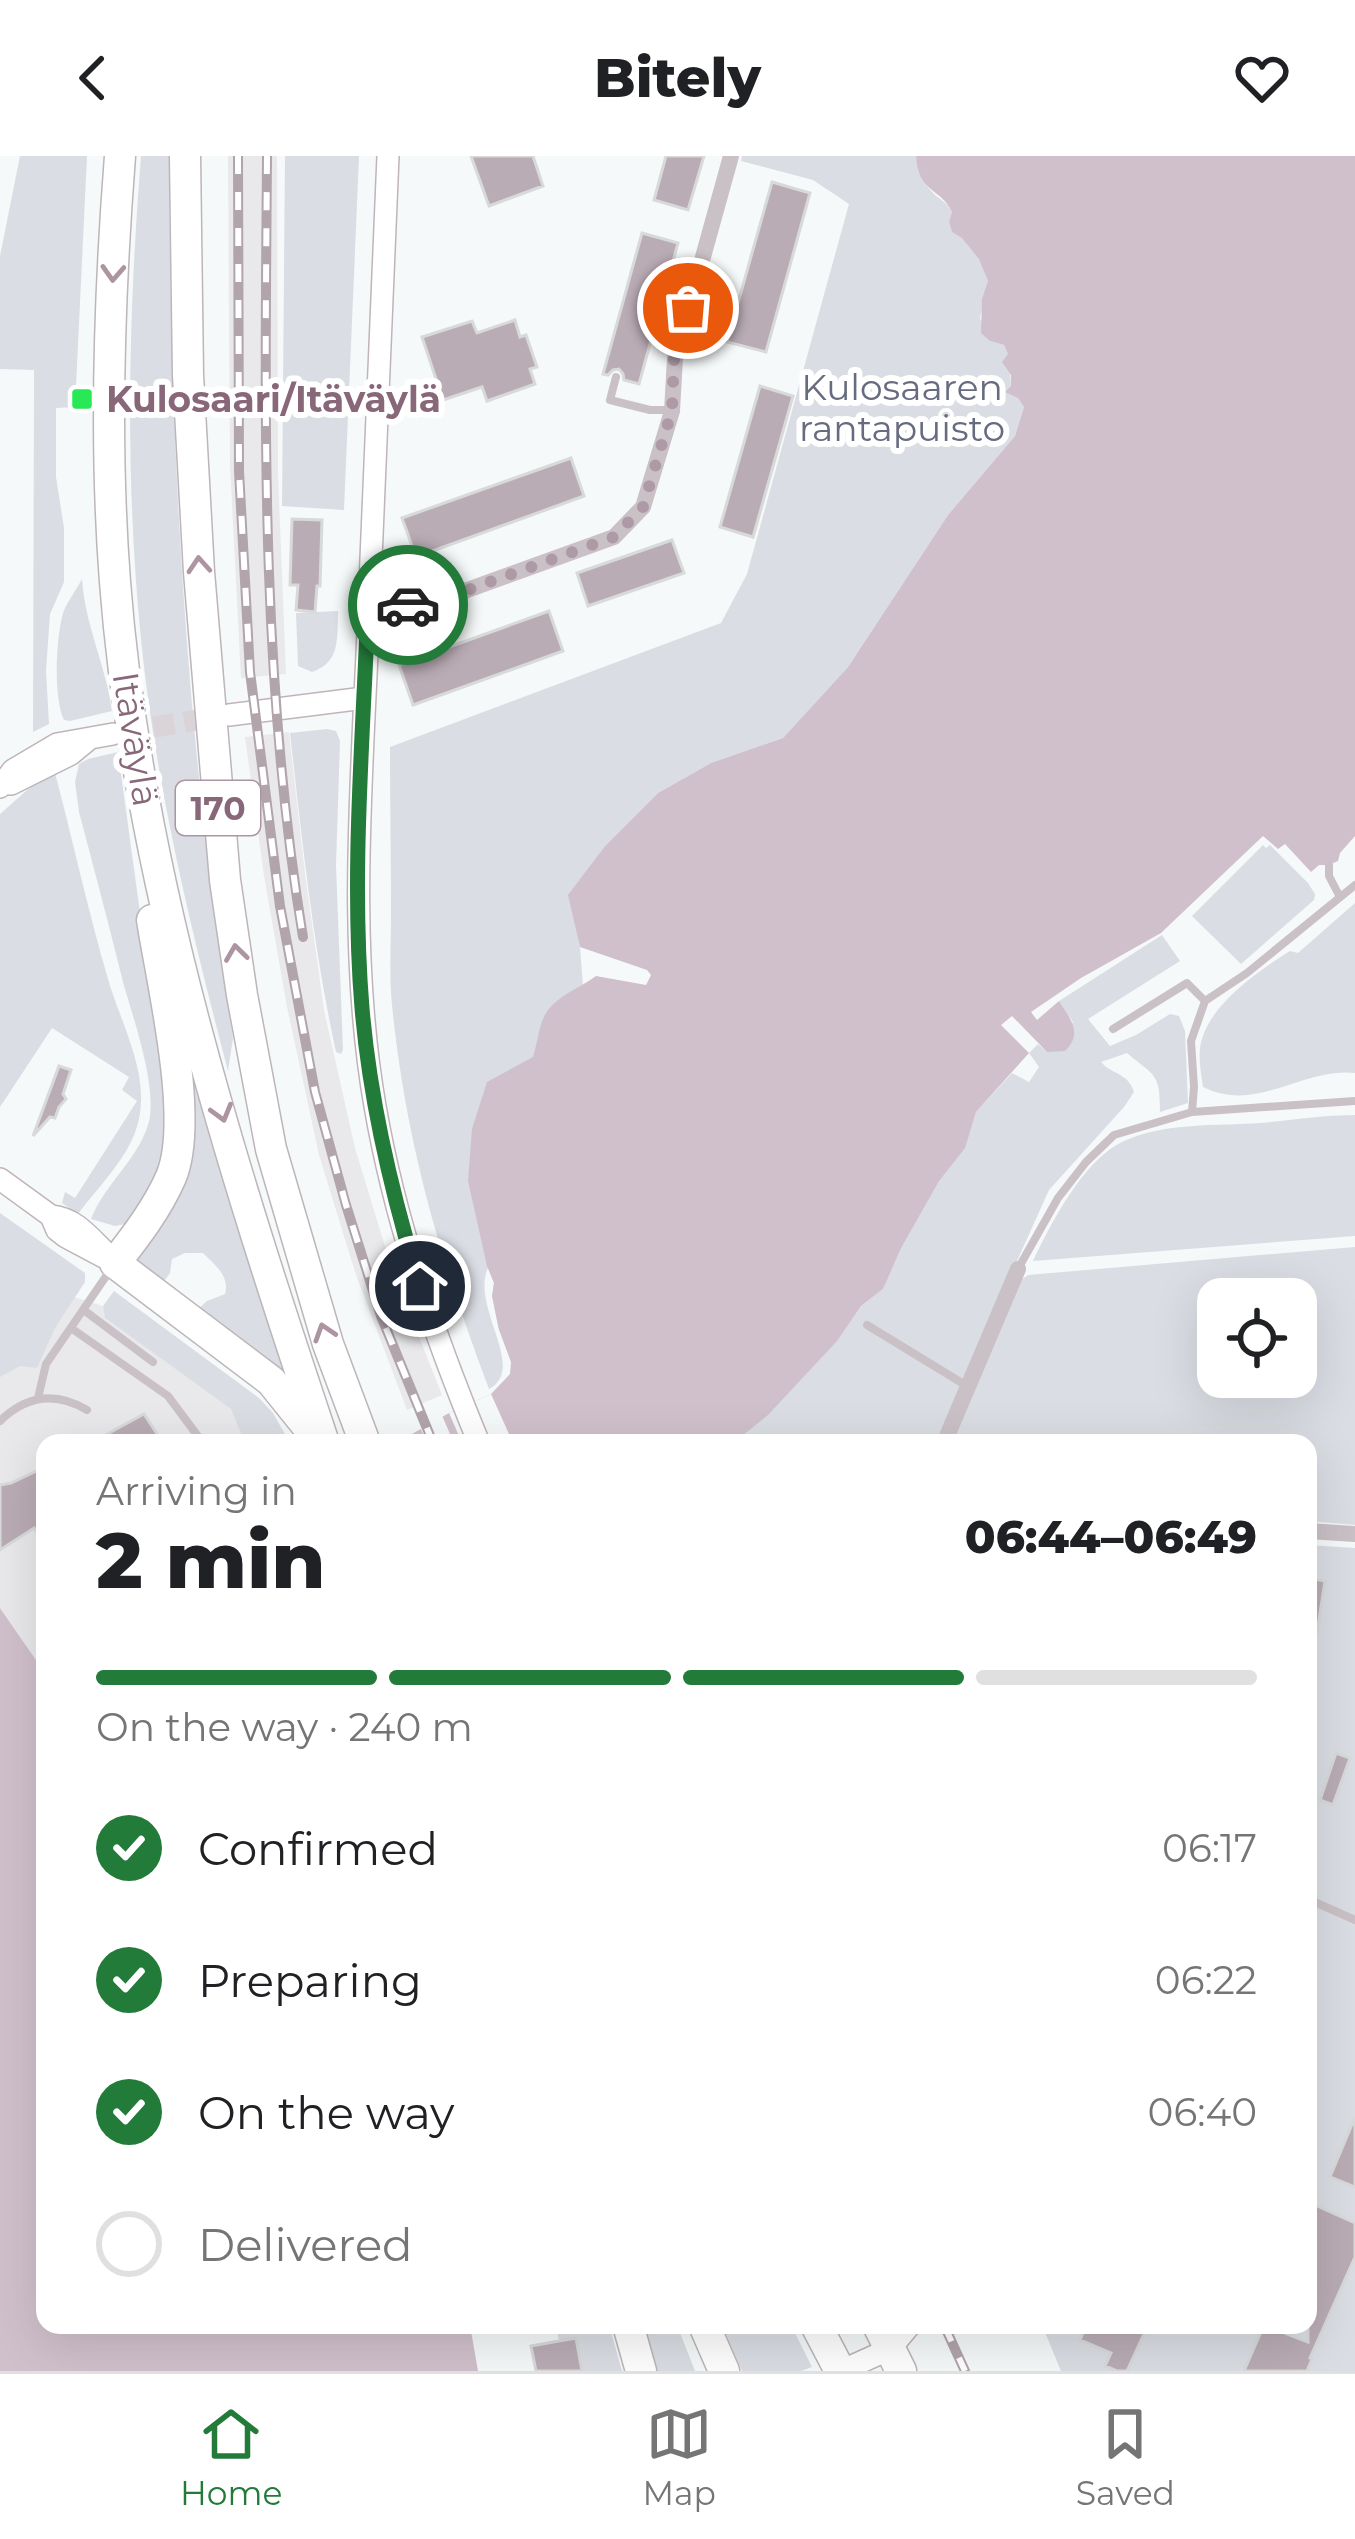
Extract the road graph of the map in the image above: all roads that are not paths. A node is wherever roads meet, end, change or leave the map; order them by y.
1 (120, 156) edge
2 (185, 156) edge
3 (388, 156) edge
4 (731, 156) edge
5 (616, 377) dead end
6 (672, 410) junction
7 (368, 606) junction
8 (364, 698) junction
9 (229, 716) tunnel mouth
10 (113, 734) tunnel mouth
11 (0, 787) edge
12 (144, 795) junction
13 (1329, 865) dead end
14 (1355, 885) edge
15 (1340, 897) junction
16 (1205, 1001) junction
17 (1113, 1029) dead end
18 (1355, 1101) edge
19 (1192, 1112) junction
20 (0, 1179) edge
21 (115, 1263) junction
22 (1018, 1269) joint
23 (85, 1311) junction
24 (868, 1325) dead end
25 (71, 1328) junction
26 (153, 1362) dead end
27 (968, 1386) junction
28 (38, 1397) junction
29 (87, 1409) dead end
30 (0, 1421) edge
31 (196, 1434) edge
32 (315, 1434) edge
33 (319, 1434) edge
34 (361, 1434) edge
35 (475, 1434) edge
36 (948, 1434) edge
37 (1317, 1532) edge
38 (1355, 1534) edge
39 (1317, 1903) edge
40 (1355, 1920) edge
41 (631, 2334) edge
42 (708, 2334) edge
43 (821, 2334) edge
44 (895, 2342) edge
45 (641, 2371) edge
46 (724, 2371) edge
47 (840, 2371) edge

1 -> 12 highway, Itäväylä / 170
34 -> 2 highway, Itäväylä / 170
3 - 7 main road
4 - 6 street
5 - 6 lane
6 - 7 street
7 - 8 main road
8 - 9 main road
8 - 35 main road
10 - 11 main road
12 - 21 highway
12 -> 33 highway, Itäväylä / 170
13 - 15 lane
14 - 15 lane
15 - 16 lane
16 - 17 lane
16 - 19 lane
18 - 19 lane
19 - 22 lane
20 - 21 main road
21 - 23 lane
21 - 32 highway
22 - 27 street
23 - 25 lane
23 - 26 lane
24 - 27 lane
25 - 28 lane
25 - 31 lane
27 - 36 street
28 - 29 lane
28 - 30 lane
37 - 38 street
39 - 40 lane
41 - 45 highway
42 - 46 highway
43 - 47 highway
44 - 47 main road

